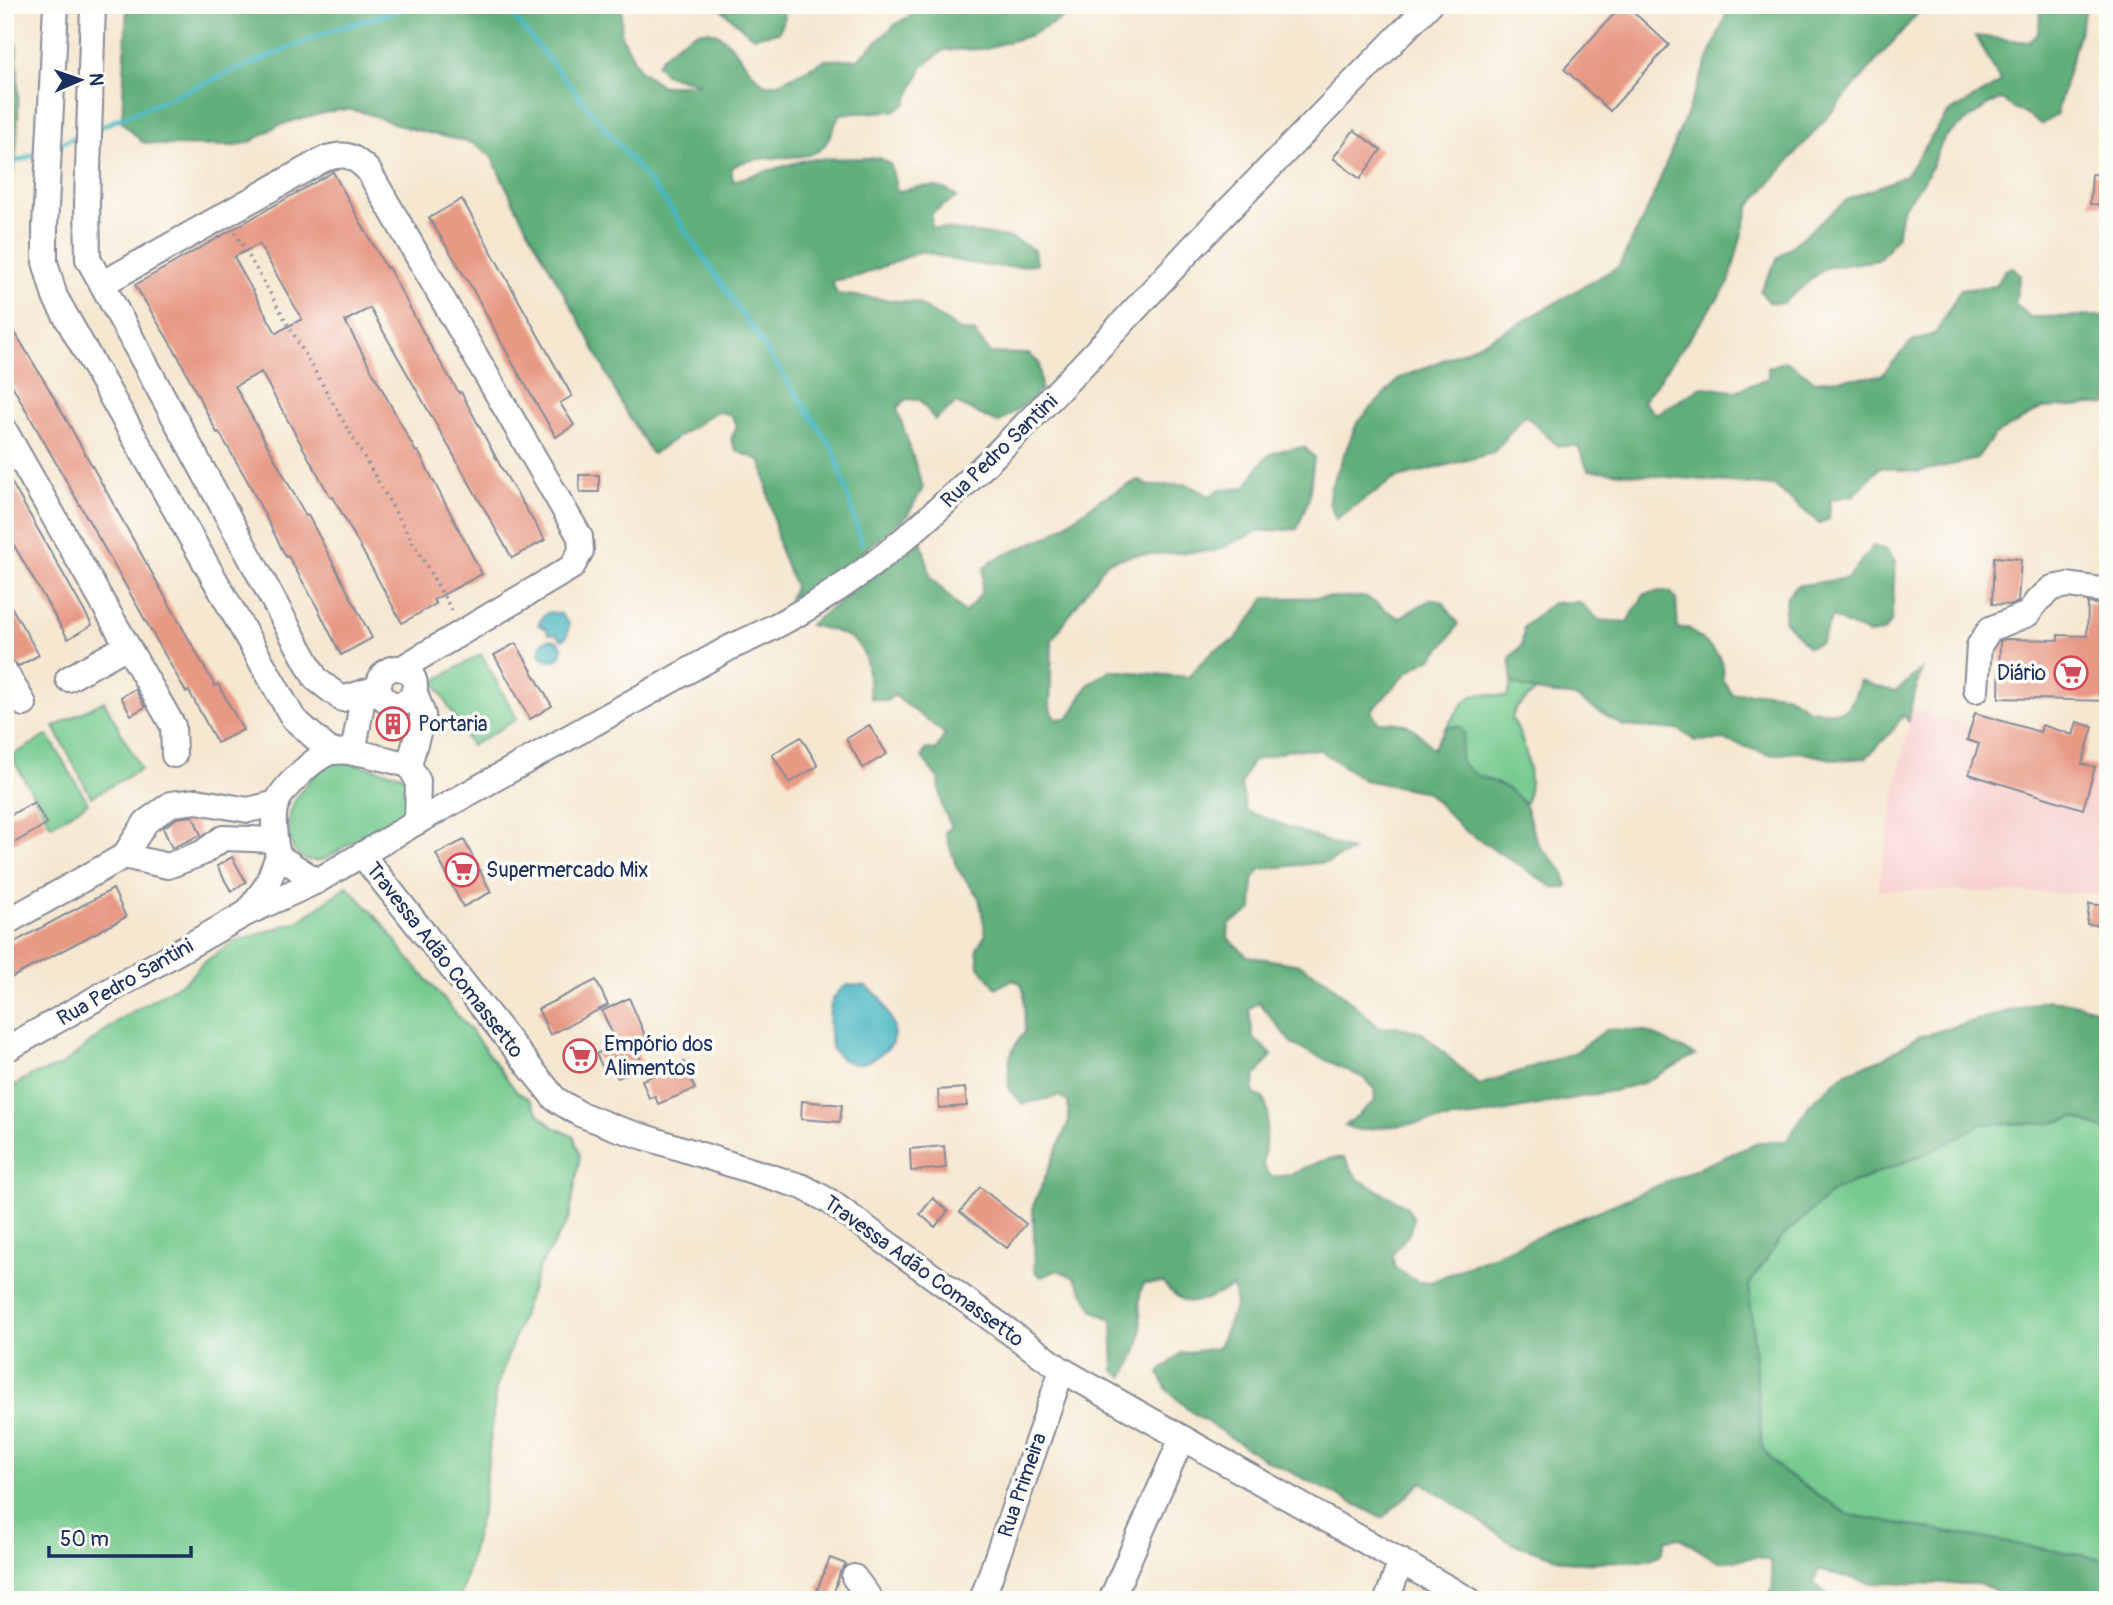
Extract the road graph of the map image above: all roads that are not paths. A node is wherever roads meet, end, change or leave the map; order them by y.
1 (56, 5) edge
2 (93, 5) edge
3 (1429, 5) edge
4 (102, 284) junction
5 (5, 431) edge
6 (2108, 591) edge
7 (127, 646) junction
8 (402, 668) junction
9 (5, 672) edge
10 (68, 679) dead end
11 (371, 690) junction
12 (1976, 690) dead end
13 (414, 691) junction
14 (24, 704) dead end
15 (293, 718) junction
16 (342, 752) junction
17 (174, 755) dead end
18 (300, 773) junction
19 (414, 773) junction
20 (483, 785) junction
21 (276, 803) junction
22 (220, 805) junction
23 (417, 822) junction
24 (223, 838) junction
25 (276, 848) junction
26 (124, 856) junction
27 (363, 856) junction
28 (317, 881) junction
29 (245, 914) junction
30 (5, 923) edge
31 (5, 1050) edge
32 (1062, 1370) junction
33 (1182, 1438) junction
34 (1401, 1561) junction
35 (854, 1577) dead end
36 (871, 1600) edge
37 (982, 1600) edge
38 (1111, 1600) edge
39 (1387, 1600) edge
40 (1469, 1600) edge

1 - 15 street
2 - 4 street
3 - 20 street, Rua Pedro Santini
4 - 8 street
4 - 11 street
5 - 7 street
6 - 12 street
7 - 10 street
7 - 17 street
8 - 11 street
8 - 13 street
9 - 14 street
11 - 13 street
11 - 16 street
13 - 19 street
15 - 16 street
15 - 18 street
16 - 18 street
16 - 19 street
18 - 21 street
19 - 20 street, Rua Pedro Santini
19 - 23 street
20 - 23 street, Rua Pedro Santini
21 - 22 street
21 - 25 street
22 - 24 street
22 - 26 street
23 - 27 street
24 - 25 street
24 - 26 street
25 - 28 street
25 - 29 street, Rua Pedro Santini
26 - 30 street
27 - 28 street
27 - 32 street, Travessa Adão Comassetto
28 - 29 street, Rua Pedro Santini
29 - 31 street, Rua Pedro Santini
32 - 33 street, Travessa Adão Comassetto
32 - 37 street, Rua Primeira
33 - 34 street, Travessa Adão Comassetto
33 - 38 street
34 - 39 street
34 - 40 street, Travessa Adão Comassetto
35 - 36 street

